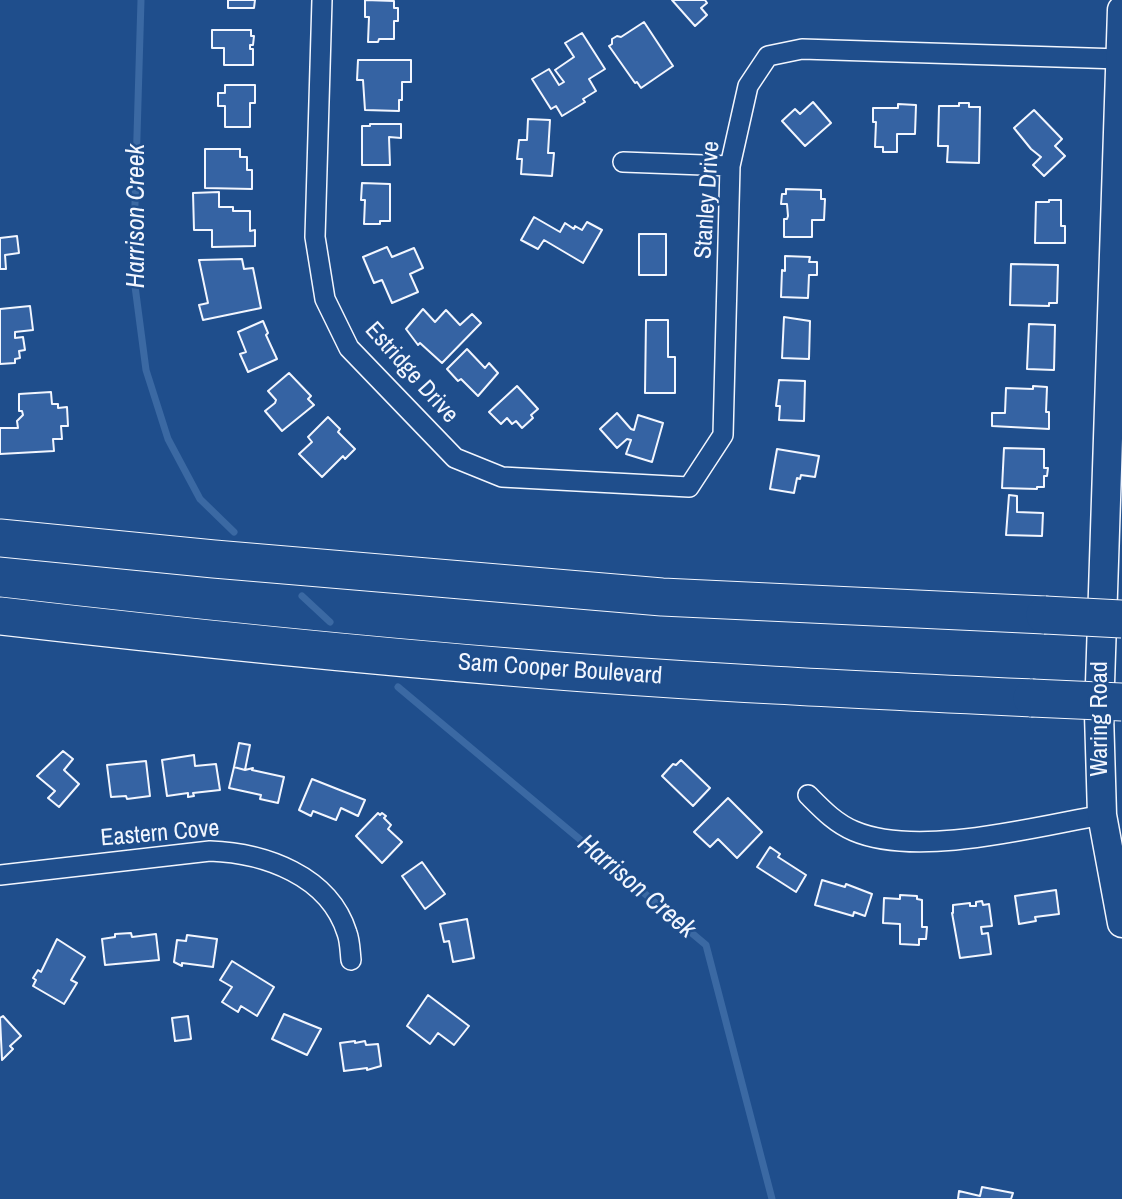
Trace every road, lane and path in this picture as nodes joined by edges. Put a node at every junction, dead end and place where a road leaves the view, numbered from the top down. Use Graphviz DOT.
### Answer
graph roads {
  1 [pos="322,0"];
  2 [pos="1122,10"];
  3 [pos="1120,58"];
  4 [pos="623,162"];
  5 [pos="730,166"];
  6 [pos="689,487"];
  7 [pos="1114,523"];
  8 [pos="0,538"];
  9 [pos="0,616"];
  10 [pos="1122,619"];
  11 [pos="1122,702"];
  12 [pos="808,795"];
  13 [pos="1102,815"];
  14 [pos="0,875"];
  15 [pos="1122,923"];
  16 [pos="351,960"];
  1 -- 6 [label="street, Estridge Drive"];
  2 -- 3 [label="main road, Waring Road"];
  3 -- 5 [label="street, Stanley Drive"];
  3 -- 7 [label="main road, Waring Road"];
  4 -- 5 [label="street"];
  5 -- 6 [label="street, Stanley Drive"];
  7 -- 13 [label="main road, Waring Road"];
  8 -- 10 [label="highway, bridge"];
  9 -- 11 [label="highway, Sam Cooper Boulevard, bridge"];
  12 -- 13 [label="street"];
  13 -- 15 [label="main road, Waring Road"];
  14 -- 16 [label="street, Eastern Cove"];
}
